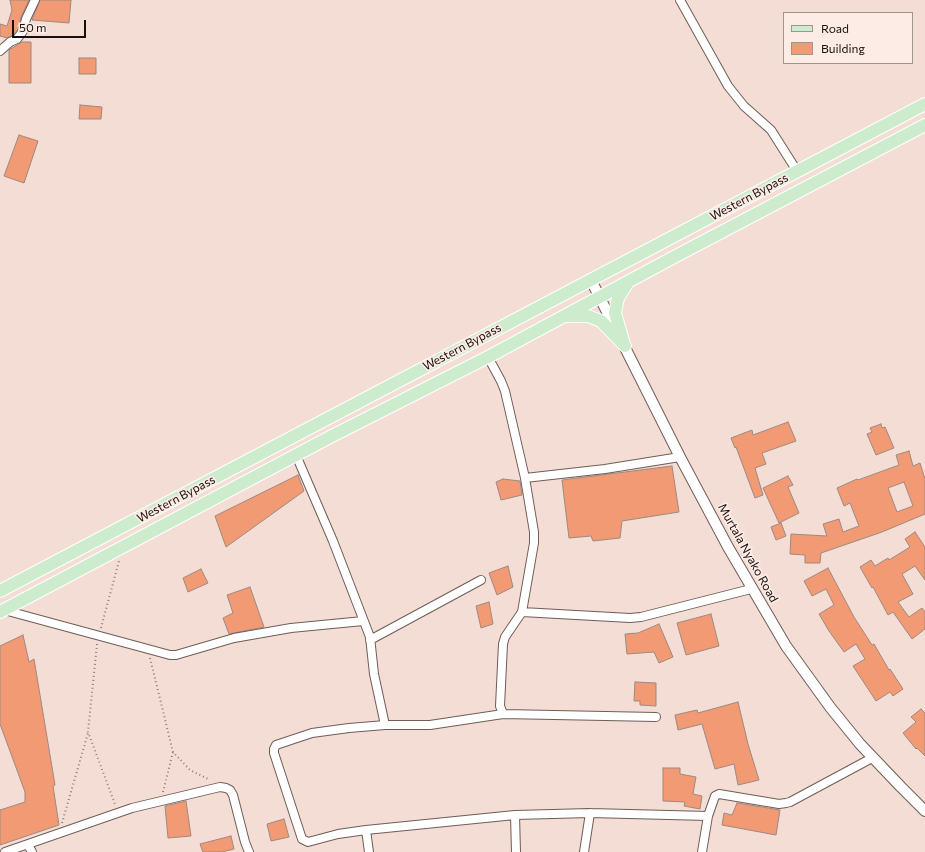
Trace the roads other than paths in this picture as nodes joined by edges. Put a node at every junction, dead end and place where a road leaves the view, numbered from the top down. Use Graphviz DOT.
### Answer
graph roads {
  1 [pos="35,0"];
  2 [pos="680,0"];
  3 [pos="0,51"];
  4 [pos="925,104"];
  5 [pos="925,125"];
  6 [pos="798,171"];
  7 [pos="591,280"];
  8 [pos="628,282"];
  9 [pos="600,296"];
  10 [pos="564,316"];
  11 [pos="625,346"];
  12 [pos="488,357"];
  13 [pos="296,455"];
  14 [pos="680,456"];
  15 [pos="525,478"];
  16 [pos="481,580"];
  17 [pos="751,589"];
  18 [pos="0,591"];
  19 [pos="2,611"];
  20 [pos="522,612"];
  21 [pos="364,620"];
  22 [pos="370,640"];
  23 [pos="503,714"];
  24 [pos="656,717"];
  25 [pos="385,725"];
  26 [pos="872,758"];
  27 [pos="925,811"];
  28 [pos="590,813"];
  29 [pos="515,814"];
  30 [pos="708,816"];
  31 [pos="366,830"];
  32 [pos="30,848"];
  33 [pos="4,852"];
  34 [pos="249,852"];
  35 [pos="369,852"];
  36 [pos="516,852"];
  37 [pos="584,852"];
  38 [pos="702,852"];
  1 -- 3 [label="street"];
  2 -- 6 [label="street"];
  4 -- 6 [label="main road, Western Bypass"];
  5 -- 8 [label="main road, Western Bypass"];
  6 -- 7 [label="main road, Western Bypass"];
  7 -- 9 [label="street, Murtala Nyako Road"];
  7 -- 18 [label="main road, Western Bypass"];
  8 -- 9 [label="main road, Western Bypass"];
  8 -- 11 [label="main road"];
  9 -- 10 [label="main road, Western Bypass"];
  9 -- 11 [label="street, Murtala Nyako Road"];
  10 -- 11 [label="main road"];
  10 -- 12 [label="main road, Western Bypass"];
  11 -- 14 [label="street, Murtala Nyako Road"];
  12 -- 13 [label="main road, Western Bypass"];
  12 -- 15 [label="street"];
  13 -- 19 [label="main road, Western Bypass"];
  13 -- 21 [label="street"];
  14 -- 15 [label="street"];
  14 -- 17 [label="street, Murtala Nyako Road"];
  15 -- 20 [label="street"];
  16 -- 22 [label="street"];
  17 -- 20 [label="street"];
  17 -- 26 [label="street, Murtala Nyako Road"];
  19 -- 21 [label="street"];
  20 -- 23 [label="street"];
  21 -- 22 [label="street"];
  22 -- 25 [label="street"];
  23 -- 24 [label="street"];
  23 -- 25 [label="street"];
  25 -- 31 [label="street"];
  26 -- 27 [label="street, Murtala Nyako Road"];
  26 -- 30 [label="street"];
  28 -- 29 [label="street"];
  28 -- 30 [label="street"];
  28 -- 37 [label="street"];
  29 -- 31 [label="street"];
  29 -- 36 [label="street"];
  30 -- 38 [label="street"];
  31 -- 35 [label="street"];
  32 -- 33 [label="street"];
  32 -- 34 [label="street"];
}
